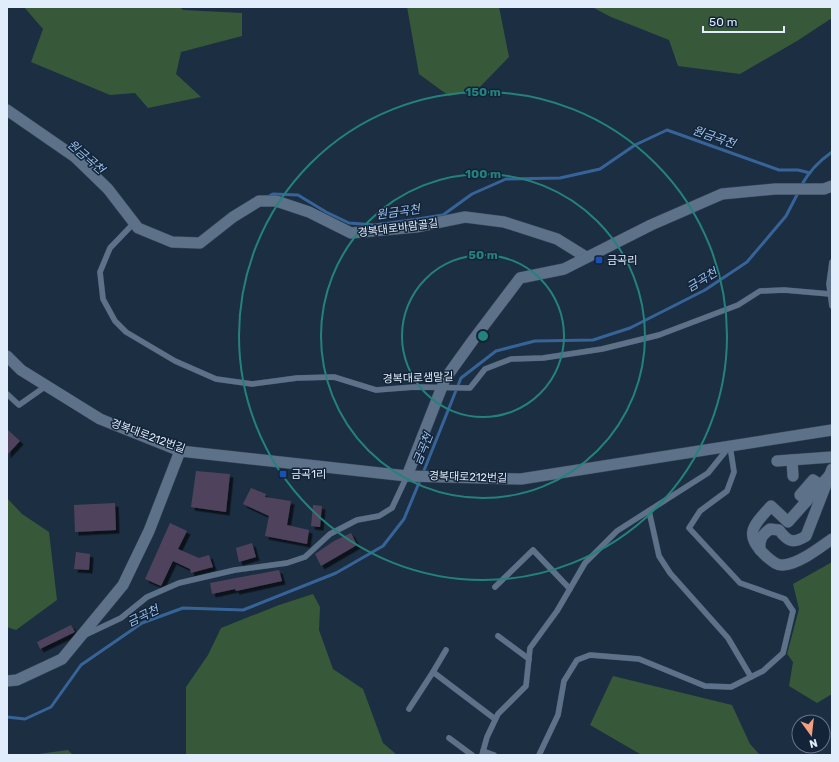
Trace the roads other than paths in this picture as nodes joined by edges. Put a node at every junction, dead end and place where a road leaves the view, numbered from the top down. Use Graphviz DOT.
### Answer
graph roads {
  1 [pos="7,110"];
  2 [pos="832,186"];
  3 [pos="134,223"];
  4 [pos="586,257"];
  5 [pos="832,262"];
  6 [pos="830,294"];
  7 [pos="832,306"];
  8 [pos="7,356"];
  9 [pos="47,386"];
  10 [pos="445,386"];
  11 [pos="7,394"];
  12 [pos="832,430"];
  13 [pos="730,445"];
  14 [pos="180,451"];
  15 [pos="832,457"];
  16 [pos="792,460"];
  17 [pos="777,461"];
  18 [pos="831,473"];
  19 [pos="407,476"];
  20 [pos="793,476"];
  21 [pos="649,511"];
  22 [pos="832,539"];
  23 [pos="760,550"];
  24 [pos="495,587"];
  25 [pos="570,589"];
  26 [pos="498,636"];
  27 [pos="79,638"];
  28 [pos="446,650"];
  29 [pos="529,659"];
  30 [pos="433,672"];
  31 [pos="751,677"];
  32 [pos="7,682"];
  33 [pos="409,709"];
  34 [pos="496,719"];
  35 [pos="449,738"];
  36 [pos="483,753"];
  37 [pos="472,755"];
  38 [pos="494,755"];
  39 [pos="539,755"];
  1 -- 3 [label="street, 경복대로바람골길"];
  2 -- 4 [label="street"];
  3 -- 4 [label="street, 경복대로바람골길"];
  3 -- 10 [label="lane, 경복대로샘말길"];
  4 -- 10 [label="street"];
  5 -- 6 [label="lane"];
  6 -- 7 [label="lane"];
  6 -- 10 [label="lane, 경복대로샘말길"];
  8 -- 9 [label="street, 경복대로212번길"];
  9 -- 11 [label="lane"];
  9 -- 14 [label="street, 경복대로212번길"];
  10 -- 19 [label="street"];
  12 -- 13 [label="street, 경복대로212번길"];
  13 -- 19 [label="street, 경복대로212번길"];
  13 -- 21 [label="lane"];
  13 -- 31 [label="lane"];
  14 -- 19 [label="street, 경복대로212번길"];
  14 -- 27 [label="street"];
  15 -- 16 [label="street"];
  16 -- 17 [label="street"];
  16 -- 20 [label="street"];
  18 -- 23 [label="street"];
  18 -- 23 [label="street"];
  19 -- 27 [label="lane"];
  21 -- 25 [label="lane"];
  21 -- 31 [label="lane"];
  22 -- 23 [label="street"];
  24 -- 25 [label="lane"];
  25 -- 29 [label="lane"];
  26 -- 29 [label="lane"];
  27 -- 32 [label="street"];
  28 -- 30 [label="lane"];
  29 -- 34 [label="lane"];
  30 -- 33 [label="lane"];
  30 -- 34 [label="lane"];
  31 -- 39 [label="lane"];
  34 -- 36 [label="lane"];
  35 -- 37 [label="lane"];
  36 -- 38 [label="lane"];
}
